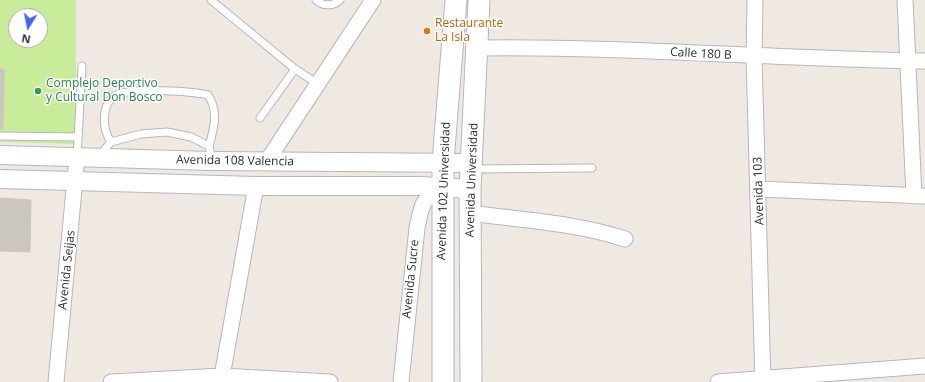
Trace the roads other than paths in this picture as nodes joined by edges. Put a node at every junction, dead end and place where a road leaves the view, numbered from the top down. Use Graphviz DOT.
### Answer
graph roads {
  1 [pos="210,0"];
  2 [pos="316,0"];
  3 [pos="340,0"];
  4 [pos="373,0"];
  5 [pos="479,0"];
  6 [pos="755,0"];
  7 [pos="905,0"];
  8 [pos="456,1"];
  9 [pos="477,48"];
  10 [pos="754,57"];
  11 [pos="908,61"];
  12 [pos="925,61"];
  13 [pos="82,66"];
  14 [pos="295,68"];
  15 [pos="319,85"];
  16 [pos="260,118"];
  17 [pos="0,136"];
  18 [pos="78,137"];
  19 [pos="110,142"];
  20 [pos="211,153"];
  21 [pos="0,155"];
  22 [pos="77,157"];
  23 [pos="97,158"];
  24 [pos="267,161"];
  25 [pos="443,162"];
  26 [pos="592,168"];
  27 [pos="471,174"];
  28 [pos="0,179"];
  29 [pos="76,181"];
  30 [pos="256,186"];
  31 [pos="442,186"];
  32 [pos="759,189"];
  33 [pos="920,196"];
  34 [pos="470,213"];
  35 [pos="625,239"];
  36 [pos="925,366"];
  37 [pos="221,379"];
  38 [pos="763,381"];
  39 [pos="56,382"];
  40 [pos="111,382"];
  41 [pos="330,382"];
  42 [pos="401,382"];
  43 [pos="443,382"];
  44 [pos="471,382"];
  45 [pos="718,382"];
  1 -- 14 [label="lane"];
  2 -- 3 [label="lane"];
  4 -- 15 [label="street"];
  5 -- 9 [label="main road, Avenida Universidad"];
  6 -- 10 [label="street, Avenida 103"];
  7 -- 11 [label="street"];
  8 -- 25 [label="main road, Avenida 102 Universidad"];
  9 -- 10 [label="street, Calle 180 B"];
  9 -- 27 [label="main road, Avenida Universidad"];
  10 -- 11 [label="street, Calle 180 B"];
  10 -- 32 [label="street, Avenida 103"];
  11 -- 12 [label="street, Calle 180 B"];
  11 -- 33 [label="street"];
  13 -- 18 [label="lane"];
  14 -- 15 [label="lane"];
  14 -- 16 [label="lane"];
  15 -- 24 [label="street"];
  17 -- 18 [label="lane"];
  18 -- 22 [label="lane"];
  19 -- 20 [label="lane"];
  19 -- 20 [label="lane"];
  19 -- 23 [label="lane"];
  20 -- 23 [label="street, Avenida 108 Valencia"];
  20 -- 24 [label="street, Avenida 108 Valencia"];
  21 -- 22 [label="street, Avenida 108 Valencia"];
  22 -- 23 [label="street, Avenida 108 Valencia"];
  22 -- 29 [label="street, Avenida Seijas"];
  24 -- 25 [label="street, Avenida 108 Valencia"];
  25 -- 27 [label="street, Avenida 108 Valencia"];
  25 -- 31 [label="main road, Avenida 102 Universidad"];
  26 -- 27 [label="lane"];
  27 -- 31 [label="street, Avenida 108 Valencia"];
  27 -- 34 [label="main road, Avenida Universidad"];
  28 -- 29 [label="street, Avenida 108 Valencia"];
  29 -- 30 [label="street, Avenida 108 Valencia"];
  29 -- 39 [label="street, Avenida Seijas"];
  30 -- 31 [label="street, Avenida 108 Valencia"];
  30 -- 37 [label="street"];
  31 -- 42 [label="street, Avenida Sucre"];
  31 -- 43 [label="main road, Avenida 102 Universidad"];
  32 -- 33 [label="street"];
  32 -- 38 [label="street, Avenida 103"];
  34 -- 35 [label="street"];
  34 -- 44 [label="main road, Avenida Universidad"];
  36 -- 38 [label="street"];
  37 -- 40 [label="street"];
  37 -- 41 [label="street"];
  38 -- 45 [label="street"];
}
